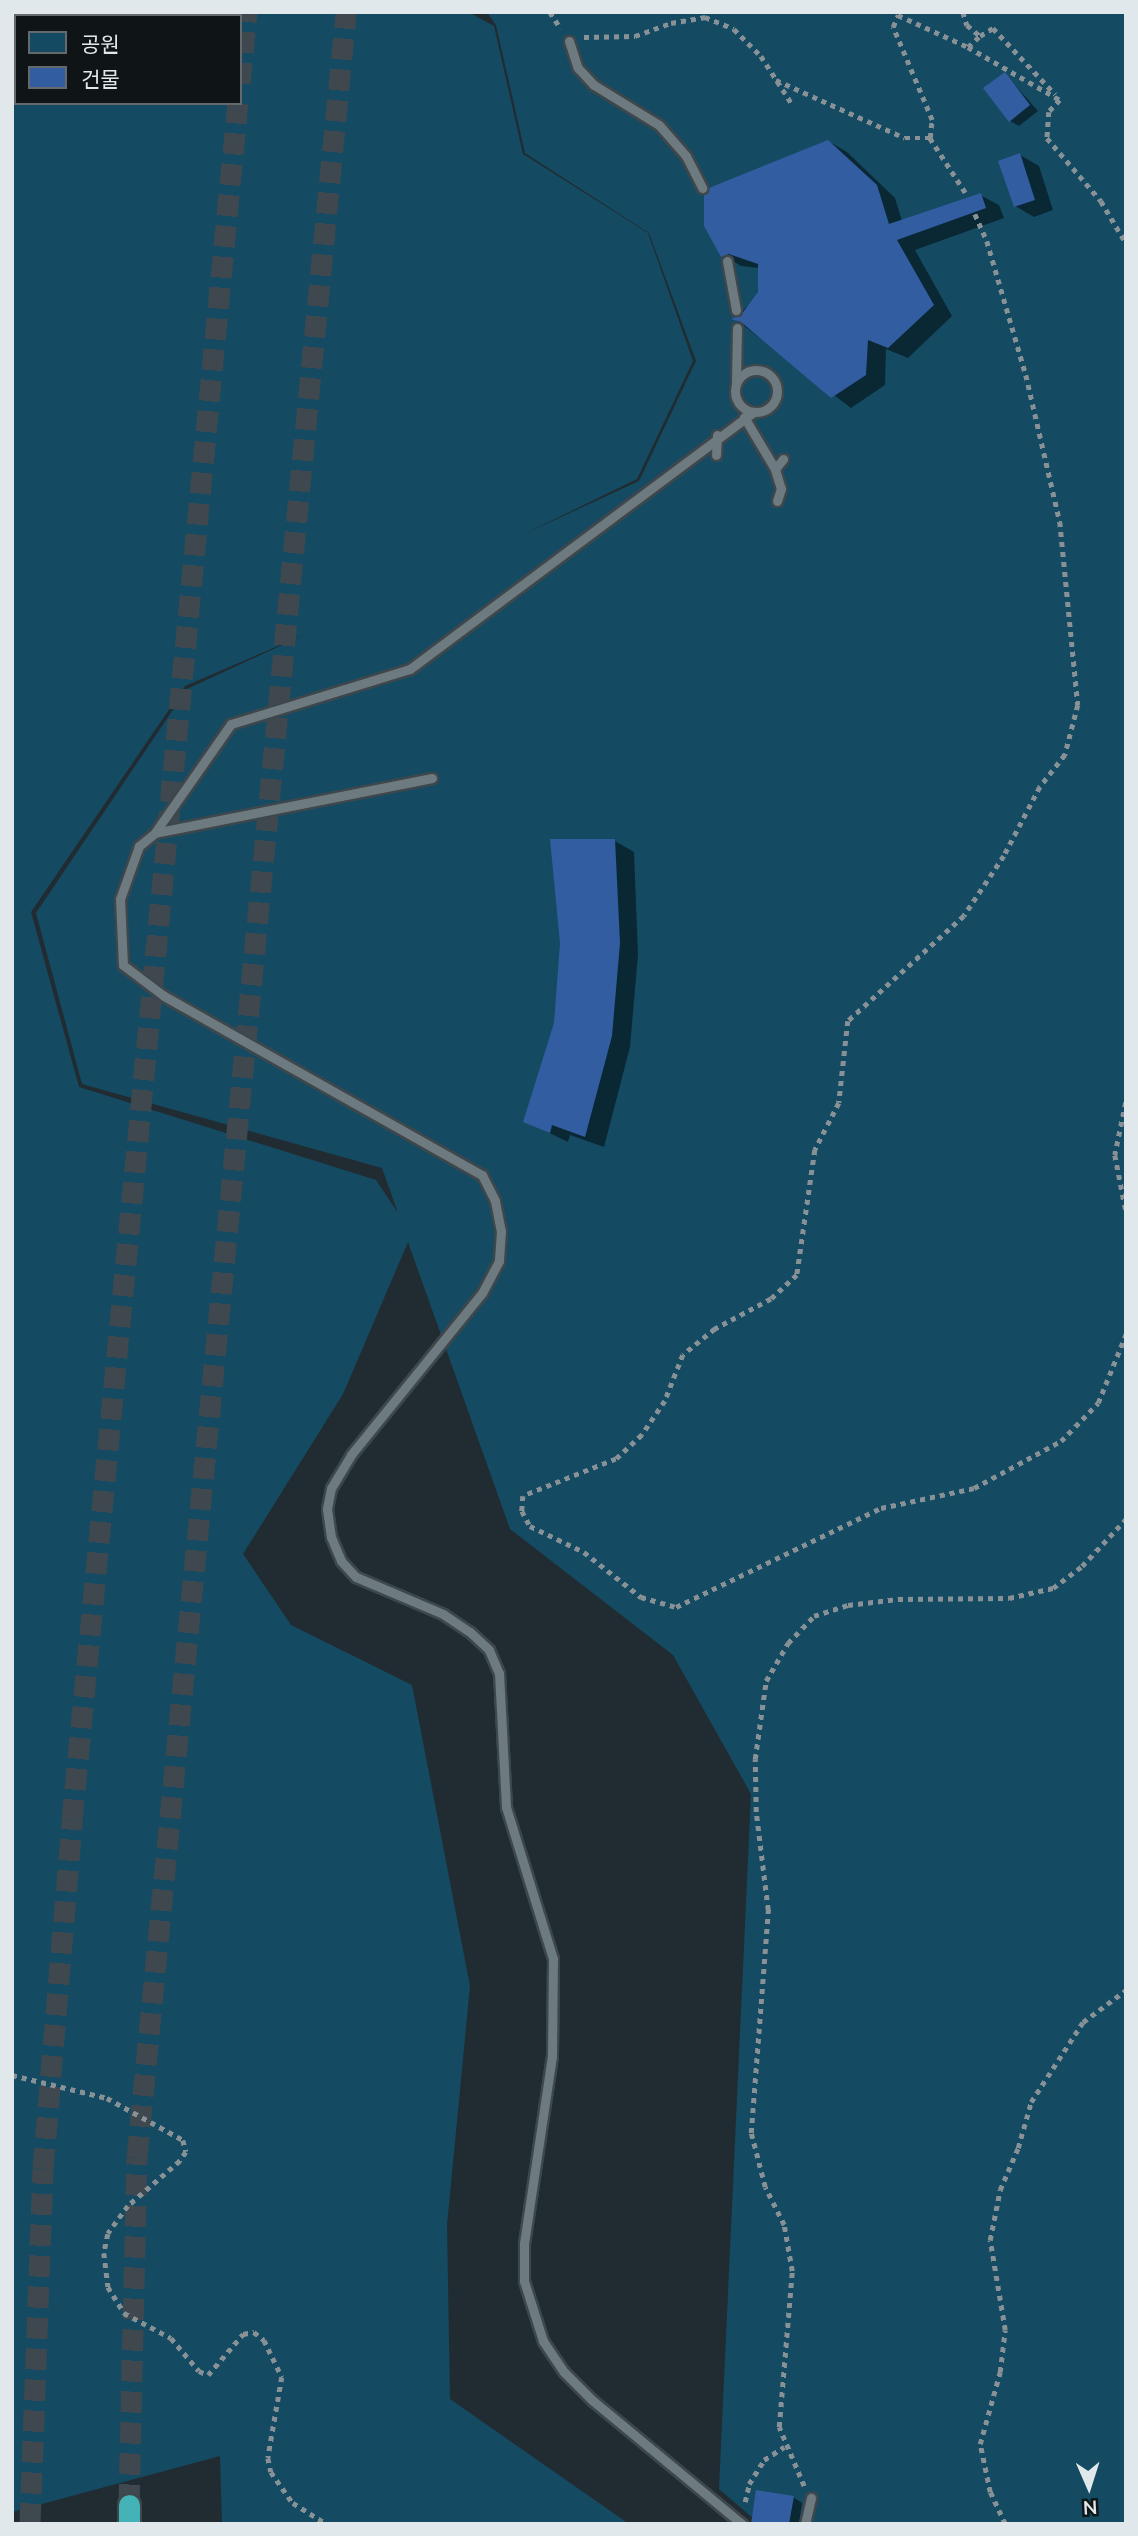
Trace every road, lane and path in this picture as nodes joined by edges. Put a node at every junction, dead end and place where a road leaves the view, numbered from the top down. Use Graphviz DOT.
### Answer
graph roads {
  1 [pos="963,12"];
  2 [pos="980,36"];
  3 [pos="569,41"];
  4 [pos="968,47"];
  5 [pos="776,80"];
  6 [pos="1060,100"];
  7 [pos="792,104"];
  8 [pos="930,138"];
  9 [pos="702,188"];
  10 [pos="967,195"];
  11 [pos="975,214"];
  12 [pos="1126,243"];
  13 [pos="727,261"];
  14 [pos="736,310"];
  15 [pos="737,328"];
  16 [pos="736,383"];
  17 [pos="753,412"];
  18 [pos="744,418"];
  19 [pos="717,435"];
  20 [pos="716,456"];
  21 [pos="783,459"];
  22 [pos="775,469"];
  23 [pos="777,501"];
  24 [pos="432,778"];
  25 [pos="155,833"];
  26 [pos="1126,1102"];
  27 [pos="1126,1211"];
  28 [pos="1126,1334"];
  29 [pos="1126,1519"];
  30 [pos="1126,1990"];
  31 [pos="12,2075"];
  32 [pos="784,2447"];
  33 [pos="811,2498"];
  34 [pos="745,2502"];
  35 [pos="327,2524"];
  36 [pos="742,2524"];
  37 [pos="805,2524"];
  38 [pos="1005,2524"];
  1 -- 2 [label="path"];
  2 -- 4 [label="path"];
  2 -- 6 [label="path"];
  3 -- 5 [label="path"];
  3 -- 9 [label="lane"];
  4 -- 6 [label="path"];
  4 -- 8 [label="path"];
  5 -- 7 [label="path"];
  5 -- 8 [label="path"];
  6 -- 12 [label="path"];
  8 -- 10 [label="path"];
  11 -- 28 [label="path"];
  13 -- 14 [label="lane"];
  15 -- 16 [label="lane"];
  16 -- 17 [label="lane"];
  16 -- 17 [label="lane"];
  17 -- 18 [label="lane"];
  18 -- 19 [label="lane"];
  18 -- 22 [label="lane"];
  19 -- 20 [label="lane"];
  19 -- 25 [label="lane"];
  21 -- 22 [label="lane"];
  22 -- 23 [label="lane"];
  24 -- 25 [label="lane"];
  25 -- 36 [label="lane"];
  26 -- 27 [label="path"];
  29 -- 32 [label="path"];
  30 -- 38 [label="path"];
  31 -- 35 [label="path"];
  32 -- 33 [label="path"];
  32 -- 34 [label="path"];
  33 -- 37 [label="lane"];
}
